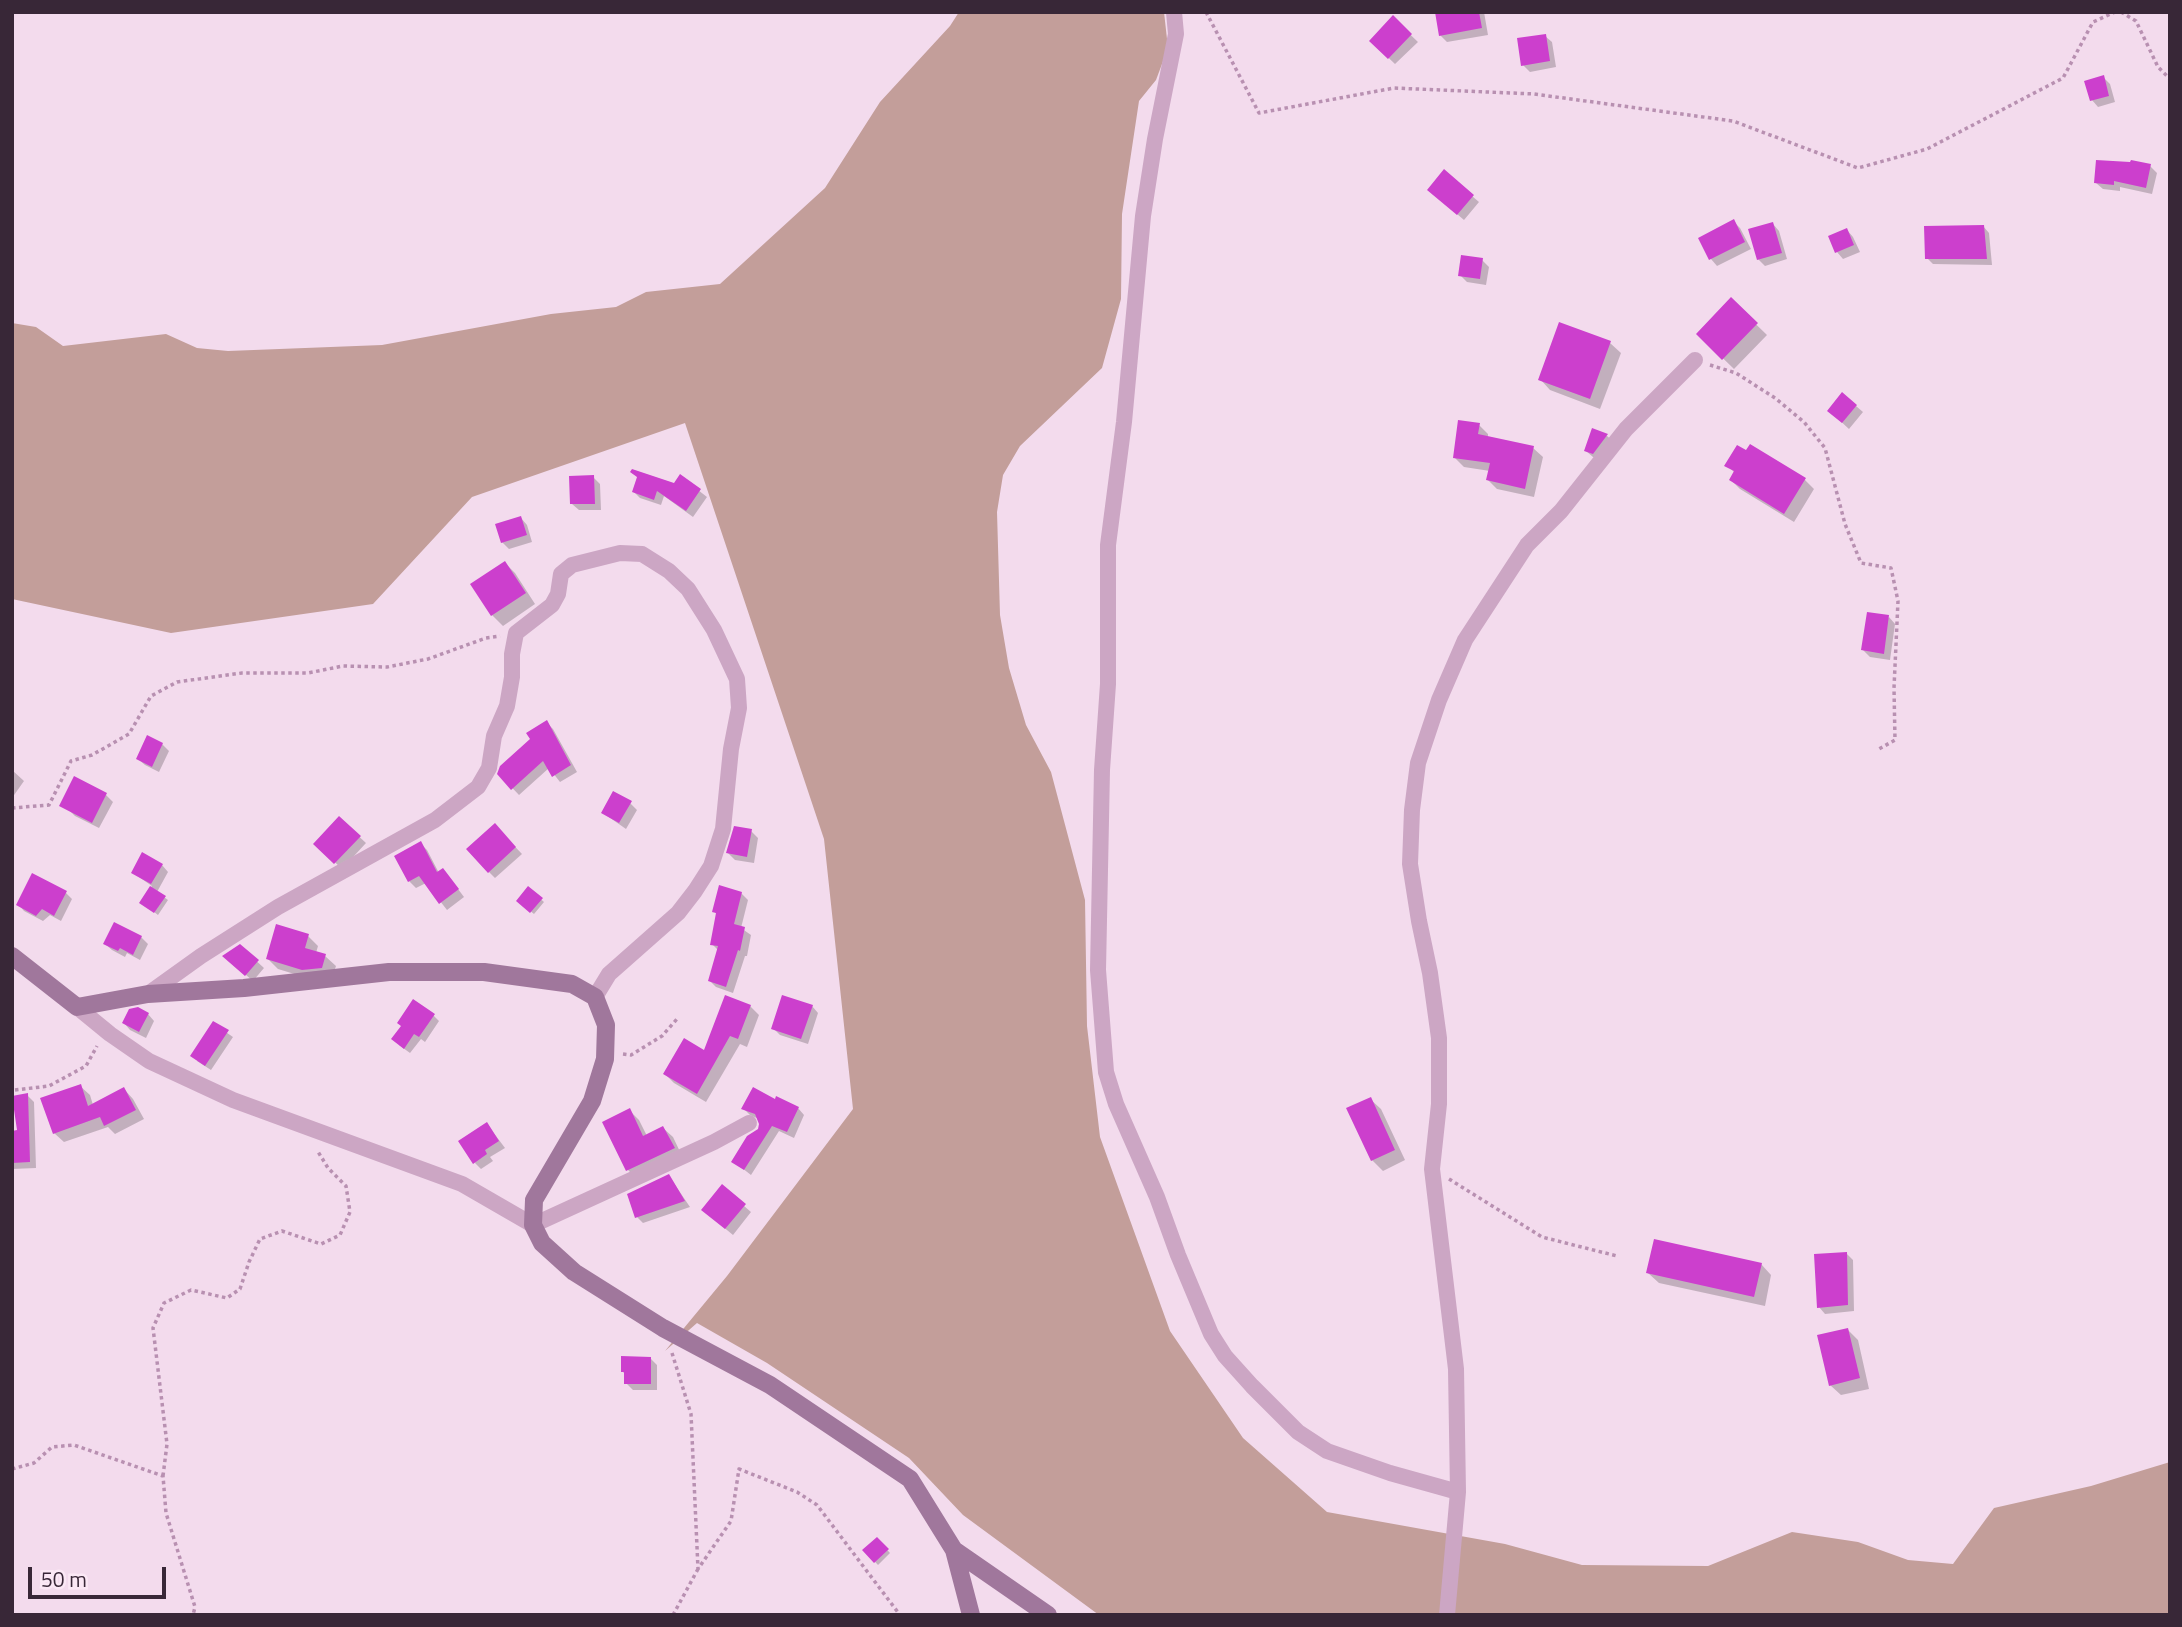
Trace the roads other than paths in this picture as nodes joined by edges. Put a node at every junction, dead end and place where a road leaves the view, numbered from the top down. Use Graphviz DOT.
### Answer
graph roads {
  1 [pos="1174,12"];
  2 [pos="1695,359"];
  3 [pos="12,956"];
  4 [pos="148,994"];
  5 [pos="595,997"];
  6 [pos="77,1007"];
  7 [pos="749,1123"];
  8 [pos="533,1225"];
  9 [pos="1458,1492"];
  10 [pos="954,1550"];
  11 [pos="971,1615"];
  12 [pos="1048,1615"];
  13 [pos="1447,1615"];
  1 -- 9 [label="street"];
  2 -- 9 [label="street"];
  3 -- 6 [label="street"];
  4 -- 5 [label="street"];
  4 -- 5 [label="street"];
  4 -- 6 [label="street"];
  5 -- 8 [label="street"];
  6 -- 8 [label="street"];
  7 -- 8 [label="street"];
  8 -- 10 [label="street"];
  9 -- 13 [label="street"];
  10 -- 11 [label="street"];
  10 -- 12 [label="street"];
}
